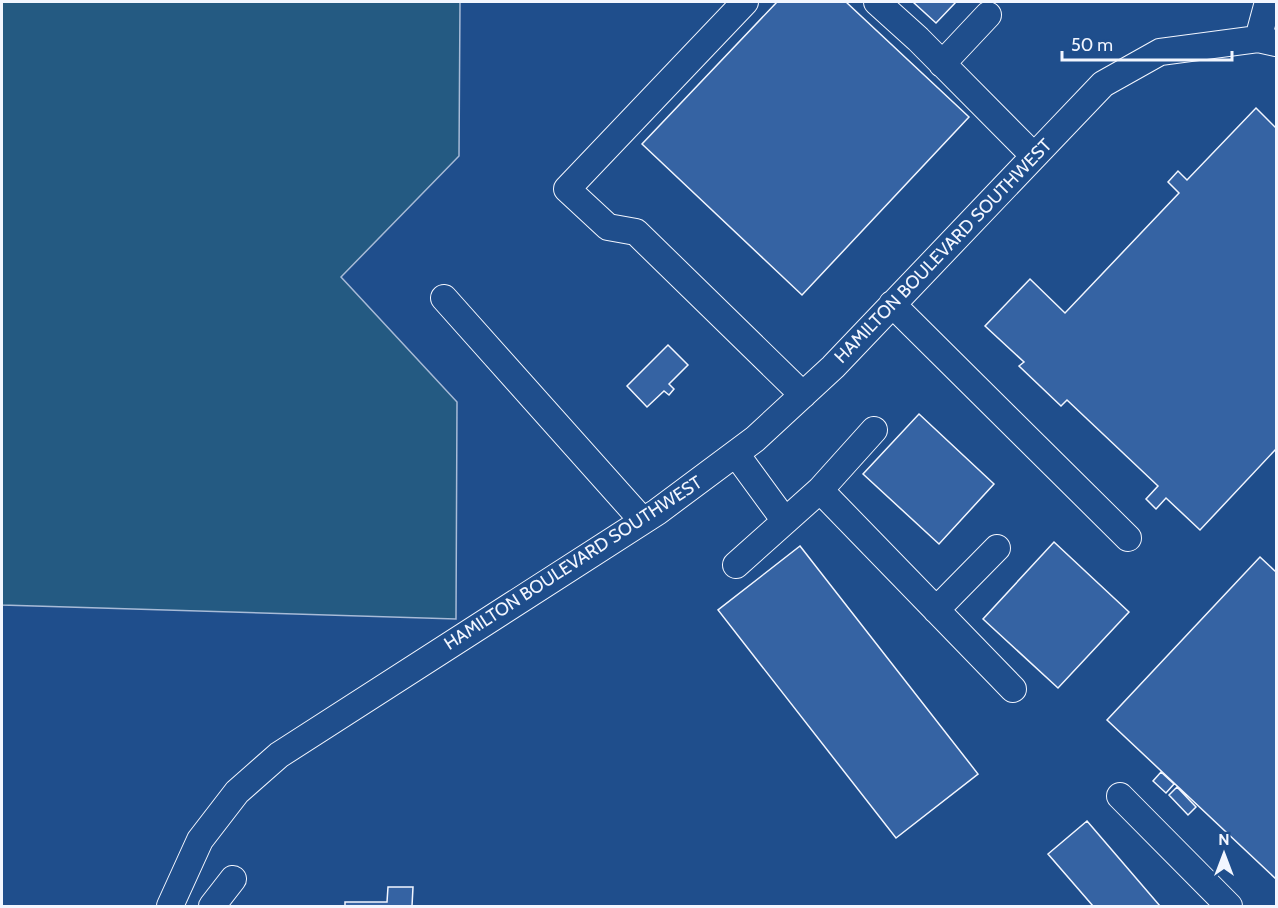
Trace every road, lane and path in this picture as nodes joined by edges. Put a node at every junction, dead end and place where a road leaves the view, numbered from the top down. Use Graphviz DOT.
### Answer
graph roads {
  1 [pos="746,2"];
  2 [pos="877,2"];
  3 [pos="1268,2"];
  4 [pos="988,15"];
  5 [pos="1267,41"];
  6 [pos="942,64"];
  7 [pos="1034,156"];
  8 [pos="444,298"];
  9 [pos="892,304"];
  10 [pos="803,395"];
  11 [pos="874,430"];
  12 [pos="736,454"];
  13 [pos="820,490"];
  14 [pos="643,521"];
  15 [pos="785,521"];
  16 [pos="1128,538"];
  17 [pos="998,548"];
  18 [pos="736,565"];
  19 [pos="936,610"];
  20 [pos="1013,689"];
  21 [pos="1120,796"];
  22 [pos="233,879"];
  23 [pos="170,906"];
  24 [pos="212,906"];
  25 [pos="1229,906"];
  1 -- 10 [label="street"];
  2 -- 6 [label="street"];
  3 -- 5 [label="street"];
  4 -- 6 [label="street"];
  5 -- 7 [label="street, HAMILTON BOULEVARD SOUTHWEST"];
  6 -- 7 [label="street"];
  7 -- 9 [label="street, HAMILTON BOULEVARD SOUTHWEST"];
  8 -- 14 [label="street"];
  9 -- 10 [label="street, HAMILTON BOULEVARD SOUTHWEST"];
  9 -- 16 [label="street"];
  10 -- 12 [label="street, HAMILTON BOULEVARD SOUTHWEST"];
  11 -- 13 [label="street"];
  12 -- 14 [label="street, HAMILTON BOULEVARD SOUTHWEST"];
  12 -- 15 [label="street"];
  13 -- 15 [label="street"];
  13 -- 19 [label="street"];
  14 -- 23 [label="street, HAMILTON BOULEVARD SOUTHWEST"];
  15 -- 18 [label="street"];
  17 -- 19 [label="street"];
  19 -- 20 [label="street"];
  21 -- 25 [label="street"];
  22 -- 24 [label="street"];
}
